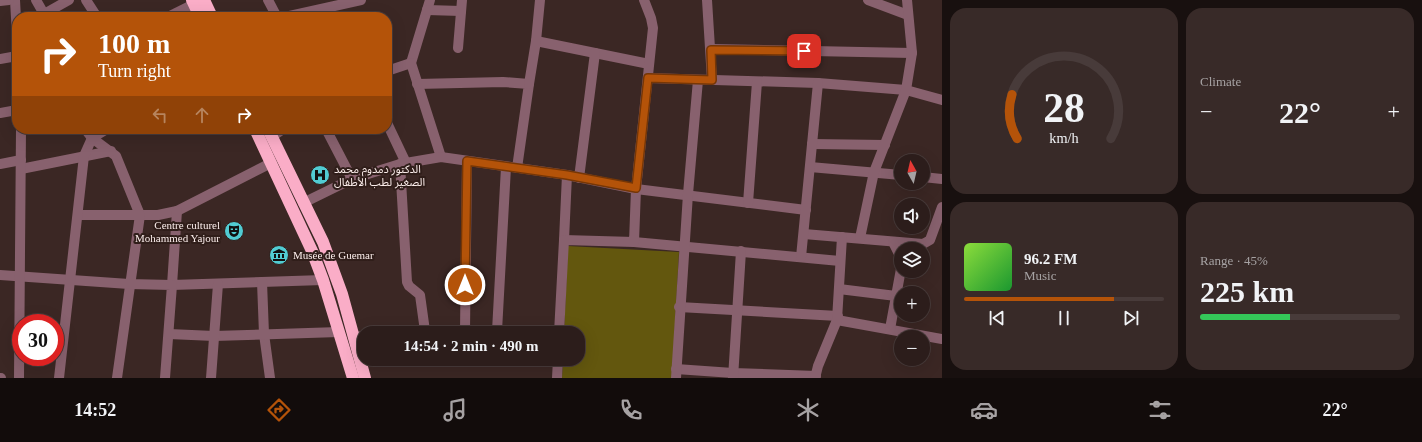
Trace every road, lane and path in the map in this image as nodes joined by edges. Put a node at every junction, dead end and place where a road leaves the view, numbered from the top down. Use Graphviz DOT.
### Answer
graph roads {
  1 [pos="10,0"];
  2 [pos="15,0"];
  3 [pos="36,0"];
  4 [pos="69,0"];
  5 [pos="86,0"];
  6 [pos="268,0"];
  7 [pos="361,0"];
  8 [pos="462,0"];
  9 [pos="540,0"];
  10 [pos="644,0"];
  11 [pos="707,0"];
  12 [pos="868,0"];
  13 [pos="907,0"];
  14 [pos="0,1"];
  15 [pos="196,1"];
  16 [pos="429,5"];
  17 [pos="461,11"];
  18 [pos="16,12"];
  19 [pos="46,12"];
  20 [pos="52,12"];
  21 [pos="94,12"];
  22 [pos="177,12"];
  23 [pos="199,12"];
  24 [pos="207,12"];
  25 [pos="274,12"];
  26 [pos="307,12"];
  27 [pos="908,15"];
  28 [pos="536,41"];
  29 [pos="458,48"];
  30 [pos="711,50"];
  31 [pos="595,53"];
  32 [pos="912,53"];
  33 [pos="12,57"];
  34 [pos="0,59"];
  35 [pos="411,62"];
  36 [pos="649,64"];
  37 [pos="392,69"];
  38 [pos="648,78"];
  39 [pos="698,80"];
  40 [pos="712,80"];
  41 [pos="757,82"];
  42 [pos="818,83"];
  43 [pos="417,84"];
  44 [pos="529,84"];
  45 [pos="906,90"];
  46 [pos="942,100"];
  47 [pos="12,111"];
  48 [pos="0,113"];
  49 [pos="21,134"];
  50 [pos="89,134"];
  51 [pos="98,134"];
  52 [pos="258,134"];
  53 [pos="270,134"];
  54 [pos="329,134"];
  55 [pos="392,134"];
  56 [pos="92,138"];
  57 [pos="812,144"];
  58 [pos="885,145"];
  59 [pos="112,151"];
  60 [pos="84,156"];
  61 [pos="441,157"];
  62 [pos="467,161"];
  63 [pos="272,163"];
  64 [pos="0,164"];
  65 [pos="21,164"];
  66 [pos="403,164"];
  67 [pos="506,167"];
  68 [pos="810,167"];
  69 [pos="517,168"];
  70 [pos="874,172"];
  71 [pos="894,174"];
  72 [pos="567,175"];
  73 [pos="579,178"];
  74 [pos="930,178"];
  75 [pos="352,179"];
  76 [pos="942,179"];
  77 [pos="636,188"];
  78 [pos="688,194"];
  79 [pos="303,203"];
  80 [pos="748,203"];
  81 [pos="942,207"];
  82 [pos="806,210"];
  83 [pos="177,211"];
  84 [pos="78,215"];
  85 [pos="140,215"];
  86 [pos="804,234"];
  87 [pos="842,237"];
  88 [pos="860,238"];
  89 [pos="564,240"];
  90 [pos="634,242"];
  91 [pos="893,242"];
  92 [pos="684,247"];
  93 [pos="741,251"];
  94 [pos="801,257"];
  95 [pos="840,261"];
  96 [pos="0,275"];
  97 [pos="20,276"];
  98 [pos="71,280"];
  99 [pos="323,280"];
  100 [pos="262,282"];
  101 [pos="129,284"];
  102 [pos="218,284"];
  103 [pos="172,286"];
  104 [pos="839,289"];
  105 [pos="894,296"];
  106 [pos="679,307"];
  107 [pos="894,307"];
  108 [pos="737,311"];
  109 [pos="838,318"];
  110 [pos="424,326"];
  111 [pos="465,326"];
  112 [pos="497,326"];
  113 [pos="559,326"];
  114 [pos="890,329"];
  115 [pos="357,331"];
  116 [pos="339,332"];
  117 [pos="169,334"];
  118 [pos="264,334"];
  119 [pos="214,336"];
  120 [pos="942,339"];
  121 [pos="364,366"];
  122 [pos="558,366"];
  123 [pos="676,373"];
  124 [pos="733,376"];
  125 [pos="816,377"];
  126 [pos="19,378"];
  127 [pos="59,378"];
  128 [pos="117,378"];
  129 [pos="165,378"];
  130 [pos="211,378"];
  131 [pos="270,378"];
  132 [pos="353,378"];
  133 [pos="366,378"];
  134 [pos="557,378"];
  1 -- 14 [label="street"];
  2 -- 18 [label="street"];
  3 -- 19 [label="street"];
  4 -- 20 [label="street"];
  5 -- 21 [label="street"];
  6 -- 25 [label="street"];
  7 -- 26 [label="street"];
  8 -- 17 [label="street"];
  9 -- 28 [label="street"];
  10 -- 36 [label="street"];
  11 -- 30 [label="street"];
  12 -- 27 [label="street"];
  13 -- 27 [label="street"];
  15 -- 22 [label="street"];
  15 -- 23 [label="highway"];
  15 -- 24 [label="highway"];
  16 -- 17 [label="street"];
  16 -- 35 [label="street"];
  17 -- 29 [label="street"];
  27 -- 32 [label="street"];
  28 -- 31 [label="street"];
  28 -- 44 [label="street"];
  30 -- 32 [label="street"];
  30 -- 40 [label="street"];
  31 -- 36 [label="street"];
  31 -- 73 [label="street"];
  32 -- 45 [label="street"];
  33 -- 34 [label="street"];
  35 -- 37 [label="street"];
  35 -- 43 [label="street"];
  36 -- 38 [label="street"];
  38 -- 39 [label="street"];
  38 -- 77 [label="street"];
  39 -- 40 [label="street"];
  39 -- 78 [label="street"];
  40 -- 41 [label="street"];
  41 -- 42 [label="street"];
  41 -- 80 [label="street"];
  42 -- 45 [label="street"];
  42 -- 57 [label="street"];
  43 -- 44 [label="street"];
  43 -- 61 [label="street"];
  44 -- 69 [label="street"];
  45 -- 46 [label="street"];
  45 -- 58 [label="street"];
  47 -- 48 [label="street"];
  49 -- 65 [label="street"];
  50 -- 56 [label="street"];
  51 -- 56 [label="street"];
  52 -- 63 [label="highway"];
  53 -- 79 [label="highway"];
  54 -- 75 [label="street"];
  55 -- 66 [label="street"];
  56 -- 59 [label="street"];
  56 -- 60 [label="street"];
  57 -- 58 [label="street"];
  57 -- 68 [label="street"];
  58 -- 70 [label="street"];
  59 -- 60 [label="street"];
  59 -- 85 [label="street"];
  60 -- 65 [label="street"];
  60 -- 84 [label="street"];
  61 -- 62 [label="street"];
  61 -- 66 [label="street"];
  62 -- 67 [label="street"];
  62 -- 111 [label="street"];
  63 -- 83 [label="street"];
  63 -- 99 [label="highway"];
  64 -- 65 [label="street"];
  65 -- 97 [label="street"];
  66 -- 75 [label="street"];
  66 -- 110 [label="street"];
  67 -- 69 [label="street"];
  67 -- 112 [label="street"];
  68 -- 70 [label="street"];
  68 -- 82 [label="street"];
  69 -- 72 [label="street"];
  70 -- 71 [label="street"];
  70 -- 88 [label="street"];
  72 -- 73 [label="street"];
  72 -- 89 [label="street"];
  73 -- 77 [label="street"];
  74 -- 76 [label="street"];
  75 -- 79 [label="street"];
  77 -- 78 [label="street"];
  77 -- 90 [label="street"];
  78 -- 80 [label="street"];
  78 -- 92 [label="street"];
  79 -- 115 [label="highway"];
  80 -- 82 [label="street"];
  81 -- 91 [label="street"];
  82 -- 86 [label="street"];
  83 -- 85 [label="street"];
  83 -- 103 [label="street"];
  84 -- 85 [label="street"];
  84 -- 98 [label="street"];
  85 -- 101 [label="street"];
  86 -- 87 [label="street"];
  86 -- 94 [label="street"];
  87 -- 88 [label="street"];
  87 -- 95 [label="street"];
  88 -- 91 [label="street"];
  89 -- 90 [label="street"];
  89 -- 113 [label="street"];
  90 -- 92 [label="street"];
  92 -- 93 [label="street"];
  92 -- 106 [label="street"];
  93 -- 94 [label="street"];
  93 -- 108 [label="street"];
  94 -- 95 [label="street"];
  95 -- 104 [label="street"];
  96 -- 97 [label="street"];
  97 -- 98 [label="street"];
  97 -- 126 [label="street"];
  98 -- 101 [label="street"];
  98 -- 127 [label="street"];
  99 -- 100 [label="street"];
  99 -- 116 [label="highway"];
  100 -- 102 [label="street"];
  100 -- 118 [label="street"];
  101 -- 103 [label="street"];
  101 -- 128 [label="street"];
  102 -- 103 [label="street"];
  102 -- 119 [label="street"];
  103 -- 117 [label="street"];
  104 -- 105 [label="street"];
  104 -- 109 [label="street"];
  106 -- 108 [label="street"];
  106 -- 123 [label="street"];
  107 -- 114 [label="street"];
  108 -- 109 [label="street"];
  108 -- 124 [label="street"];
  109 -- 114 [label="street"];
  109 -- 125 [label="street"];
  114 -- 120 [label="street"];
  116 -- 118 [label="street"];
  116 -- 132 [label="highway"];
  117 -- 119 [label="street"];
  117 -- 129 [label="street"];
  118 -- 119 [label="street"];
  118 -- 131 [label="street"];
  119 -- 130 [label="street"];
  121 -- 133 [label="highway"];
  122 -- 134 [label="street"];
  123 -- 124 [label="street"];
  124 -- 125 [label="street"];
}
